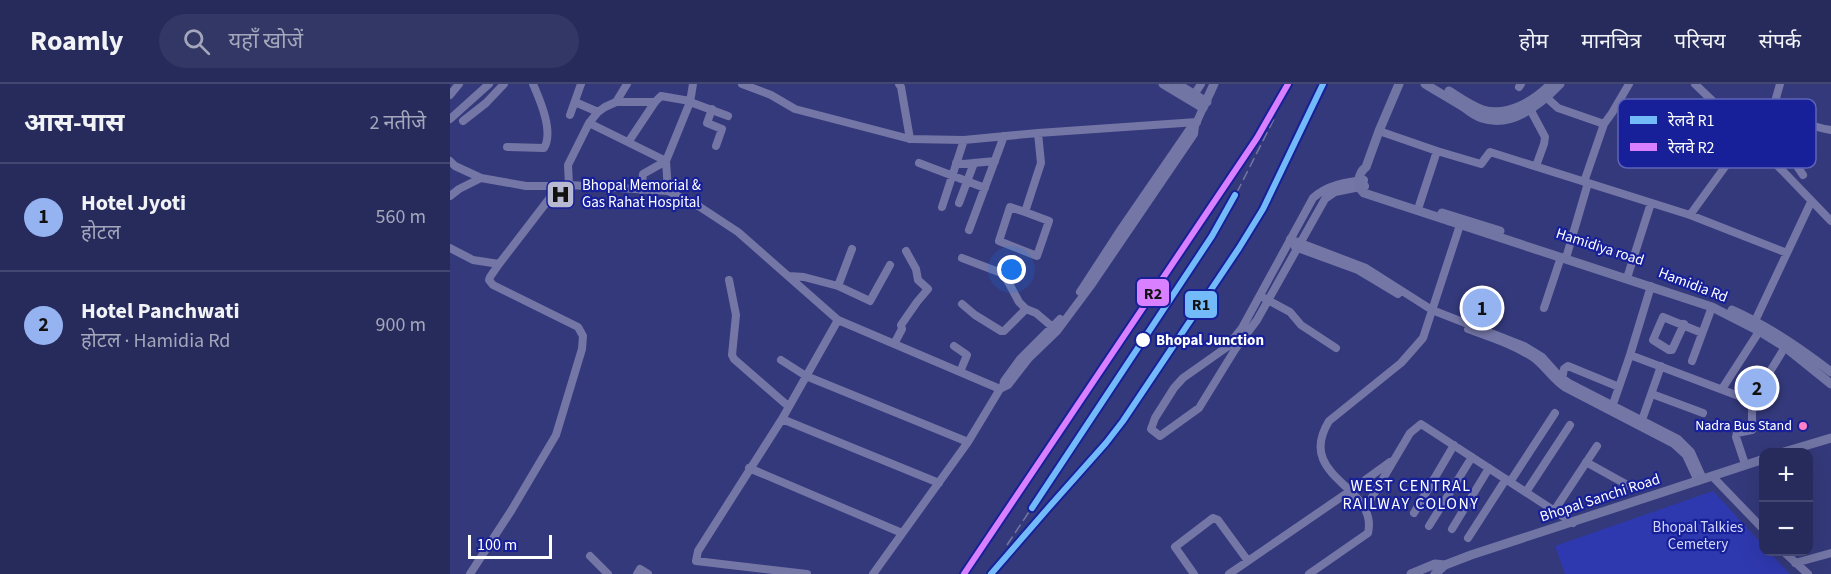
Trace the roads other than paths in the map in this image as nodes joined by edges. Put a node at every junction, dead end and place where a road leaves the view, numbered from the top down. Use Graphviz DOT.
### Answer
graph roads {
  1 [pos="459,84"];
  2 [pos="489,84"];
  3 [pos="504,84"];
  4 [pos="533,84"];
  5 [pos="581,84"];
  6 [pos="627,84"];
  7 [pos="693,84"];
  8 [pos="742,84"];
  9 [pos="1163,84"];
  10 [pos="1177,84"];
  11 [pos="1201,84"];
  12 [pos="1220,84"];
  13 [pos="1399,84"];
  14 [pos="1425,84"];
  15 [pos="1437,84"];
  16 [pos="1551,84"];
  17 [pos="1560,84"];
  18 [pos="1629,84"];
  19 [pos="1695,84"];
  20 [pos="1780,84"];
  21 [pos="901,85"];
  22 [pos="450,95"];
  23 [pos="1194,95"];
  24 [pos="1209,97"];
  25 [pos="1547,98"];
  26 [pos="1620,99"];
  27 [pos="1711,99"];
  28 [pos="1776,99"];
  29 [pos="575,102"];
  30 [pos="616,102"];
  31 [pos="654,102"];
  32 [pos="690,102"];
  33 [pos="1618,103"];
  34 [pos="1530,109"];
  35 [pos="712,110"];
  36 [pos="598,112"];
  37 [pos="1484,114"];
  38 [pos="570,115"];
  39 [pos="728,116"];
  40 [pos="450,118"];
  41 [pos="463,121"];
  42 [pos="589,123"];
  43 [pos="1196,124"];
  44 [pos="1604,124"];
  45 [pos="1816,127"];
  46 [pos="1831,130"];
  47 [pos="1379,131"];
  48 [pos="1038,133"];
  49 [pos="1004,136"];
  50 [pos="910,139"];
  51 [pos="964,140"];
  52 [pos="628,141"];
  53 [pos="716,146"];
  54 [pos="507,147"];
  55 [pos="1437,152"];
  56 [pos="666,161"];
  57 [pos="995,161"];
  58 [pos="919,163"];
  59 [pos="956,163"];
  60 [pos="974,163"];
  61 [pos="452,166"];
  62 [pos="1536,166"];
  63 [pos="1724,168"];
  64 [pos="1779,168"];
  65 [pos="1799,168"];
  66 [pos="1803,174"];
  67 [pos="952,176"];
  68 [pos="481,178"];
  69 [pos="967,182"];
  70 [pos="1586,182"];
  71 [pos="569,184"];
  72 [pos="1362,184"];
  73 [pos="559,186"];
  74 [pos="985,188"];
  75 [pos="641,190"];
  76 [pos="668,190"];
  77 [pos="450,196"];
  78 [pos="1811,202"];
  79 [pos="959,203"];
  80 [pos="1651,203"];
  81 [pos="1419,206"];
  82 [pos="942,207"];
  83 [pos="1025,212"];
  84 [pos="1690,215"];
  85 [pos="1831,221"];
  86 [pos="1461,222"];
  87 [pos="969,230"];
  88 [pos="1289,241"];
  89 [pos="1299,245"];
  90 [pos="450,248"];
  91 [pos="852,249"];
  92 [pos="906,251"];
  93 [pos="1787,253"];
  94 [pos="1565,256"];
  95 [pos="962,258"];
  96 [pos="499,264"];
  97 [pos="891,265"];
  98 [pos="788,275"];
  99 [pos="1628,275"];
  100 [pos="729,280"];
  101 [pos="1651,285"];
  102 [pos="837,286"];
  103 [pos="1264,298"];
  104 [pos="962,304"];
  105 [pos="1712,307"];
  106 [pos="1544,308"];
  107 [pos="1026,309"];
  108 [pos="1431,312"];
  109 [pos="838,320"];
  110 [pos="1684,324"];
  111 [pos="1759,326"];
  112 [pos="1055,329"];
  113 [pos="1702,333"];
  114 [pos="1241,335"];
  115 [pos="894,344"];
  116 [pos="954,346"];
  117 [pos="1785,347"];
  118 [pos="1336,348"];
  119 [pos="1630,355"];
  120 [pos="782,360"];
  121 [pos="1692,361"];
  122 [pos="1661,366"];
  123 [pos="960,372"];
  124 [pos="1831,372"];
  125 [pos="806,376"];
  126 [pos="1562,378"];
  127 [pos="1831,384"];
  128 [pos="1002,387"];
  129 [pos="1619,387"];
  130 [pos="1722,389"];
  131 [pos="1652,393"];
  132 [pos="1752,400"];
  133 [pos="788,406"];
  134 [pos="1612,409"];
  135 [pos="1555,413"];
  136 [pos="1703,413"];
  137 [pos="782,419"];
  138 [pos="1642,420"];
  139 [pos="1570,425"];
  140 [pos="1831,438"];
  141 [pos="968,442"];
  142 [pos="1679,444"];
  143 [pos="1454,445"];
  144 [pos="1597,446"];
  145 [pos="1800,448"];
  146 [pos="1472,457"];
  147 [pos="1395,458"];
  148 [pos="1759,461"];
  149 [pos="1586,462"];
  150 [pos="1745,465"];
  151 [pos="749,468"];
  152 [pos="1489,468"];
  153 [pos="1704,479"];
  154 [pos="1508,481"];
  155 [pos="939,483"];
  156 [pos="1631,488"];
  157 [pos="1350,491"];
  158 [pos="1526,492"];
  159 [pos="1365,509"];
  160 [pos="1554,511"];
  161 [pos="1414,513"];
  162 [pos="1573,523"];
  163 [pos="1429,526"];
  164 [pos="1759,526"];
  165 [pos="1452,529"];
  166 [pos="902,533"];
  167 [pos="1467,538"];
  168 [pos="1831,553"];
  169 [pos="590,556"];
  170 [pos="1788,556"];
  171 [pos="1248,561"];
  172 [pos="1795,563"];
  173 [pos="1445,565"];
  174 [pos="760,571"];
  175 [pos="470,574"];
  176 [pos="608,574"];
  177 [pos="637,574"];
  178 [pos="648,574"];
  179 [pos="807,574"];
  180 [pos="873,574"];
  181 [pos="1194,574"];
  182 [pos="1229,574"];
  183 [pos="1309,574"];
  184 [pos="1411,574"];
  185 [pos="1435,574"];
  186 [pos="1808,574"];
  1 -- 22 [label="street"];
  2 -- 40 [label="street"];
  3 -- 41 [label="street"];
  4 -- 54 [label="street"];
  5 -- 29 [label="street"];
  6 -- 30 [label="street"];
  7 -- 32 [label="street"];
  8 -- 50 [label="street"];
  9 -- 24 [label="main road"];
  10 -- 23 [label="main road"];
  11 -- 23 [label="street"];
  12 -- 24 [label="street"];
  13 -- 47 [label="main road"];
  14 -- 37 [label="main road"];
  15 -- 37 [label="main road"];
  16 -- 37 [label="main road"];
  17 -- 25 [label="main road"];
  18 -- 26 [label="street"];
  19 -- 27 [label="street"];
  20 -- 28 [label="street"];
  21 -- 50 [label="street"];
  23 -- 24 [label="main road"];
  24 -- 43 [label="street"];
  25 -- 34 [label="main road"];
  25 -- 44 [label="street"];
  29 -- 36 [label="street"];
  29 -- 38 [label="street"];
  30 -- 31 [label="street"];
  30 -- 36 [label="street"];
  31 -- 32 [label="street"];
  31 -- 52 [label="street"];
  32 -- 35 [label="street"];
  32 -- 56 [label="street"];
  33 -- 44 [label="street"];
  34 -- 37 [label="main road"];
  34 -- 62 [label="street"];
  35 -- 39 [label="street"];
  35 -- 53 [label="street"];
  36 -- 42 [label="street"];
  42 -- 52 [label="street"];
  42 -- 71 [label="street"];
  43 -- 48 [label="street"];
  43 -- 112 [label="street"];
  44 -- 70 [label="street"];
  45 -- 46 [label="street"];
  47 -- 55 [label="street"];
  47 -- 72 [label="main road"];
  48 -- 49 [label="street"];
  48 -- 83 [label="street"];
  49 -- 51 [label="street"];
  49 -- 57 [label="street"];
  50 -- 51 [label="street"];
  51 -- 59 [label="street"];
  52 -- 56 [label="street"];
  55 -- 62 [label="street"];
  55 -- 81 [label="street"];
  56 -- 75 [label="street"];
  56 -- 76 [label="street"];
  57 -- 60 [label="street"];
  57 -- 74 [label="street"];
  58 -- 67 [label="street"];
  59 -- 60 [label="street"];
  59 -- 67 [label="street"];
  60 -- 69 [label="street"];
  61 -- 68 [label="street"];
  62 -- 70 [label="street"];
  63 -- 84 [label="street"];
  64 -- 78 [label="street"];
  65 -- 66 [label="street"];
  67 -- 69 [label="street"];
  67 -- 82 [label="street"];
  68 -- 73 [label="street"];
  68 -- 77 [label="street"];
  69 -- 74 [label="street"];
  69 -- 79 [label="street"];
  70 -- 80 [label="street"];
  70 -- 94 [label="street"];
  71 -- 73 [label="street"];
  71 -- 75 [label="street"];
  72 -- 81 [label="main road, Hamidiya road"];
  72 -- 86 [label="main road"];
  72 -- 88 [label="street"];
  72 -- 89 [label="street"];
  73 -- 96 [label="street"];
  74 -- 87 [label="street"];
  75 -- 76 [label="street"];
  76 -- 98 [label="street"];
  78 -- 85 [label="street"];
  78 -- 93 [label="street"];
  80 -- 84 [label="street"];
  80 -- 99 [label="street"];
  81 -- 86 [label="main road, Hamidiya road"];
  83 -- 83 [label="street"];
  84 -- 93 [label="street"];
  86 -- 94 [label="main road, Hamidiya road"];
  86 -- 108 [label="street"];
  88 -- 89 [label="street"];
  88 -- 103 [label="street"];
  89 -- 103 [label="street"];
  89 -- 108 [label="street"];
  90 -- 96 [label="street"];
  91 -- 102 [label="street"];
  92 -- 115 [label="street"];
  93 -- 111 [label="street"];
  94 -- 99 [label="main road, Hamidiya road"];
  94 -- 106 [label="street"];
  95 -- 107 [label="street"];
  96 -- 175 [label="street"];
  97 -- 102 [label="street"];
  98 -- 102 [label="street"];
  98 -- 109 [label="street"];
  99 -- 101 [label="main road, Hamidia Rd"];
  99 -- 111 [label="main road, Hamidiya road"];
  100 -- 133 [label="street"];
  101 -- 105 [label="main road, Hamidia Rd"];
  101 -- 119 [label="street"];
  103 -- 114 [label="street"];
  103 -- 118 [label="street"];
  104 -- 107 [label="street"];
  105 -- 111 [label="main road, Hamidia Rd"];
  105 -- 113 [label="street"];
  107 -- 112 [label="street"];
  108 -- 126 [label="street"];
  108 -- 134 [label="street"];
  108 -- 157 [label="street"];
  109 -- 115 [label="street"];
  109 -- 125 [label="street"];
  110 -- 110 [label="street"];
  110 -- 113 [label="street"];
  111 -- 117 [label="main road, Hamidia Rd"];
  111 -- 124 [label="main road, Hamidiya road"];
  111 -- 130 [label="street"];
  112 -- 128 [label="street"];
  113 -- 121 [label="street"];
  114 -- 114 [label="street"];
  115 -- 123 [label="street"];
  116 -- 123 [label="street"];
  117 -- 127 [label="main road, Hamidia Rd"];
  117 -- 132 [label="street"];
  119 -- 122 [label="street"];
  119 -- 129 [label="street"];
  120 -- 125 [label="street"];
  122 -- 130 [label="street"];
  122 -- 131 [label="street"];
  123 -- 128 [label="street"];
  125 -- 133 [label="street"];
  125 -- 141 [label="street"];
  126 -- 129 [label="street"];
  126 -- 134 [label="street"];
  128 -- 141 [label="street"];
  129 -- 134 [label="street"];
  130 -- 132 [label="street"];
  131 -- 136 [label="street"];
  131 -- 138 [label="street"];
  132 -- 150 [label="street"];
  133 -- 137 [label="street"];
  134 -- 138 [label="street"];
  134 -- 142 [label="street"];
  135 -- 154 [label="street"];
  137 -- 151 [label="street"];
  137 -- 155 [label="street"];
  138 -- 142 [label="street"];
  139 -- 158 [label="street"];
  140 -- 145 [label="main road"];
  141 -- 155 [label="street"];
  142 -- 153 [label="street"];
  143 -- 146 [label="street"];
  143 -- 147 [label="street"];
  143 -- 161 [label="street"];
  144 -- 149 [label="street"];
  146 -- 152 [label="street"];
  146 -- 163 [label="street"];
  147 -- 157 [label="street"];
  147 -- 159 [label="street"];
  148 -- 150 [label="main road, Bhopal Sanchi Road"];
  149 -- 156 [label="street"];
  149 -- 160 [label="street"];
  150 -- 153 [label="main road, Bhopal Sanchi Road"];
  151 -- 166 [label="street"];
  151 -- 174 [label="street"];
  152 -- 154 [label="street"];
  152 -- 165 [label="street"];
  153 -- 162 [label="main road, Bhopal Sanchi Road"];
  153 -- 164 [label="street"];
  154 -- 158 [label="street"];
  154 -- 167 [label="street"];
  155 -- 166 [label="street"];
  157 -- 159 [label="street"];
  157 -- 171 [label="street"];
  158 -- 160 [label="street"];
  159 -- 183 [label="street"];
  160 -- 162 [label="street"];
  162 -- 173 [label="main road, Bhopal Sanchi Road"];
  166 -- 180 [label="street"];
  168 -- 172 [label="street"];
  169 -- 176 [label="street"];
  170 -- 172 [label="street"];
  171 -- 181 [label="street"];
  171 -- 182 [label="street"];
  172 -- 186 [label="street"];
  173 -- 184 [label="main road, Bhopal Sanchi Road"];
  173 -- 185 [label="main road"];
  174 -- 179 [label="street"];
  177 -- 178 [label="street"];
}
